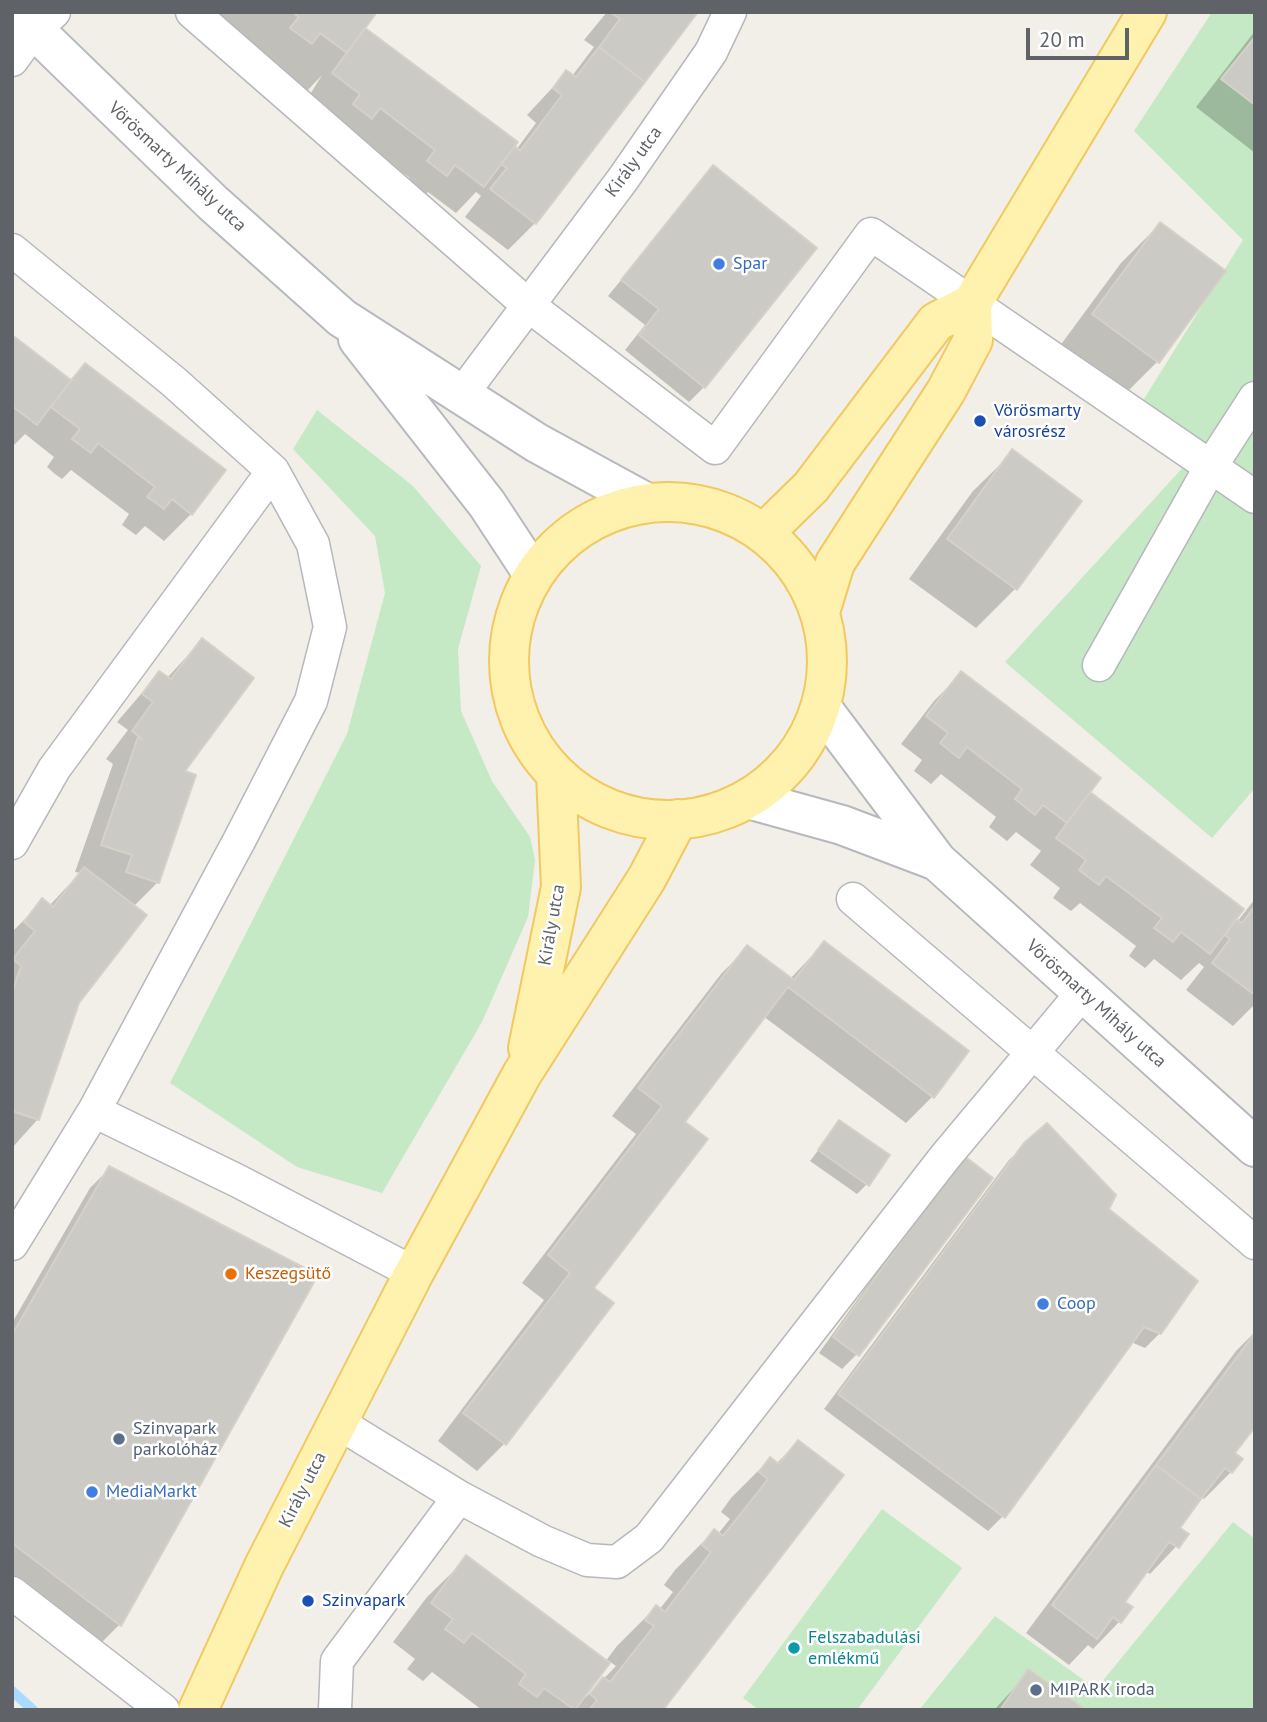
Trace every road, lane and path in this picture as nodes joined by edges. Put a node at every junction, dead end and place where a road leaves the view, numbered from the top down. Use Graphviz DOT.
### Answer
graph roads {
  1 [pos="192,12"];
  2 [pos="730,12"];
  3 [pos="1147,12"];
  4 [pos="29,29"];
  5 [pos="12,250"];
  6 [pos="972,303"];
  7 [pos="528,305"];
  8 [pos="342,318"];
  9 [pos="462,394"];
  10 [pos="1255,398"];
  11 [pos="1211,467"];
  12 [pos="273,471"];
  13 [pos="1255,497"];
  14 [pos="645,502"];
  15 [pos="765,533"];
  16 [pos="533,573"];
  17 [pos="820,612"];
  18 [pos="1099,665"];
  19 [pos="821,707"];
  20 [pos="556,774"];
  21 [pos="748,799"];
  22 [pos="678,819"];
  23 [pos="12,843"];
  24 [pos="937,861"];
  25 [pos="853,899"];
  26 [pos="1083,992"];
  27 [pos="1031,1051"];
  28 [pos="522,1074"];
  29 [pos="94,1111"];
  30 [pos="1255,1147"];
  31 [pos="1255,1243"];
  32 [pos="12,1244"];
  33 [pos="414,1273"];
  34 [pos="337,1422"];
  35 [pos="459,1497"];
  36 [pos="12,1593"];
  37 [pos="163,1710"];
  38 [pos="198,1710"];
  39 [pos="335,1710"];
  1 -- 7 [label="street"];
  2 -- 7 [label="street, Király utca"];
  3 -- 6 [label="main road"];
  4 -- 8 [label="main road, Vörösmarty Mihály utca"];
  5 -- 12 [label="street"];
  6 -- 7 [label="street"];
  6 -- 11 [label="street"];
  6 -- 15 [label="main road"];
  6 -- 17 [label="main road"];
  7 -- 9 [label="street, Király utca"];
  8 -- 9 [label="main road, Vörösmarty Mihály utca"];
  8 -- 16 [label="main road, Vörösmarty Mihály utca"];
  9 -- 14 [label="main road, Vörösmarty Mihály utca"];
  10 -- 11 [label="street"];
  11 -- 13 [label="street"];
  11 -- 18 [label="street"];
  12 -- 23 [label="street"];
  12 -- 29 [label="street"];
  14 -- 15 [label="main road"];
  14 -- 16 [label="main road"];
  15 -- 17 [label="main road"];
  16 -- 20 [label="main road"];
  17 -- 19 [label="main road"];
  19 -- 21 [label="main road"];
  19 -- 24 [label="main road, Vörösmarty Mihály utca"];
  20 -- 22 [label="main road"];
  20 -- 28 [label="main road, Király utca"];
  21 -- 22 [label="main road"];
  21 -- 24 [label="main road, Vörösmarty Mihály utca"];
  22 -- 28 [label="main road, Király utca"];
  24 -- 26 [label="main road, Vörösmarty Mihály utca"];
  25 -- 27 [label="street"];
  26 -- 27 [label="street"];
  26 -- 30 [label="main road, Vörösmarty Mihály utca"];
  27 -- 31 [label="street"];
  27 -- 35 [label="street"];
  28 -- 33 [label="main road, Király utca"];
  29 -- 32 [label="street"];
  29 -- 33 [label="street"];
  33 -- 34 [label="main road, Király utca"];
  34 -- 35 [label="street"];
  34 -- 38 [label="main road, Király utca"];
  35 -- 39 [label="street"];
  36 -- 37 [label="street"];
}
